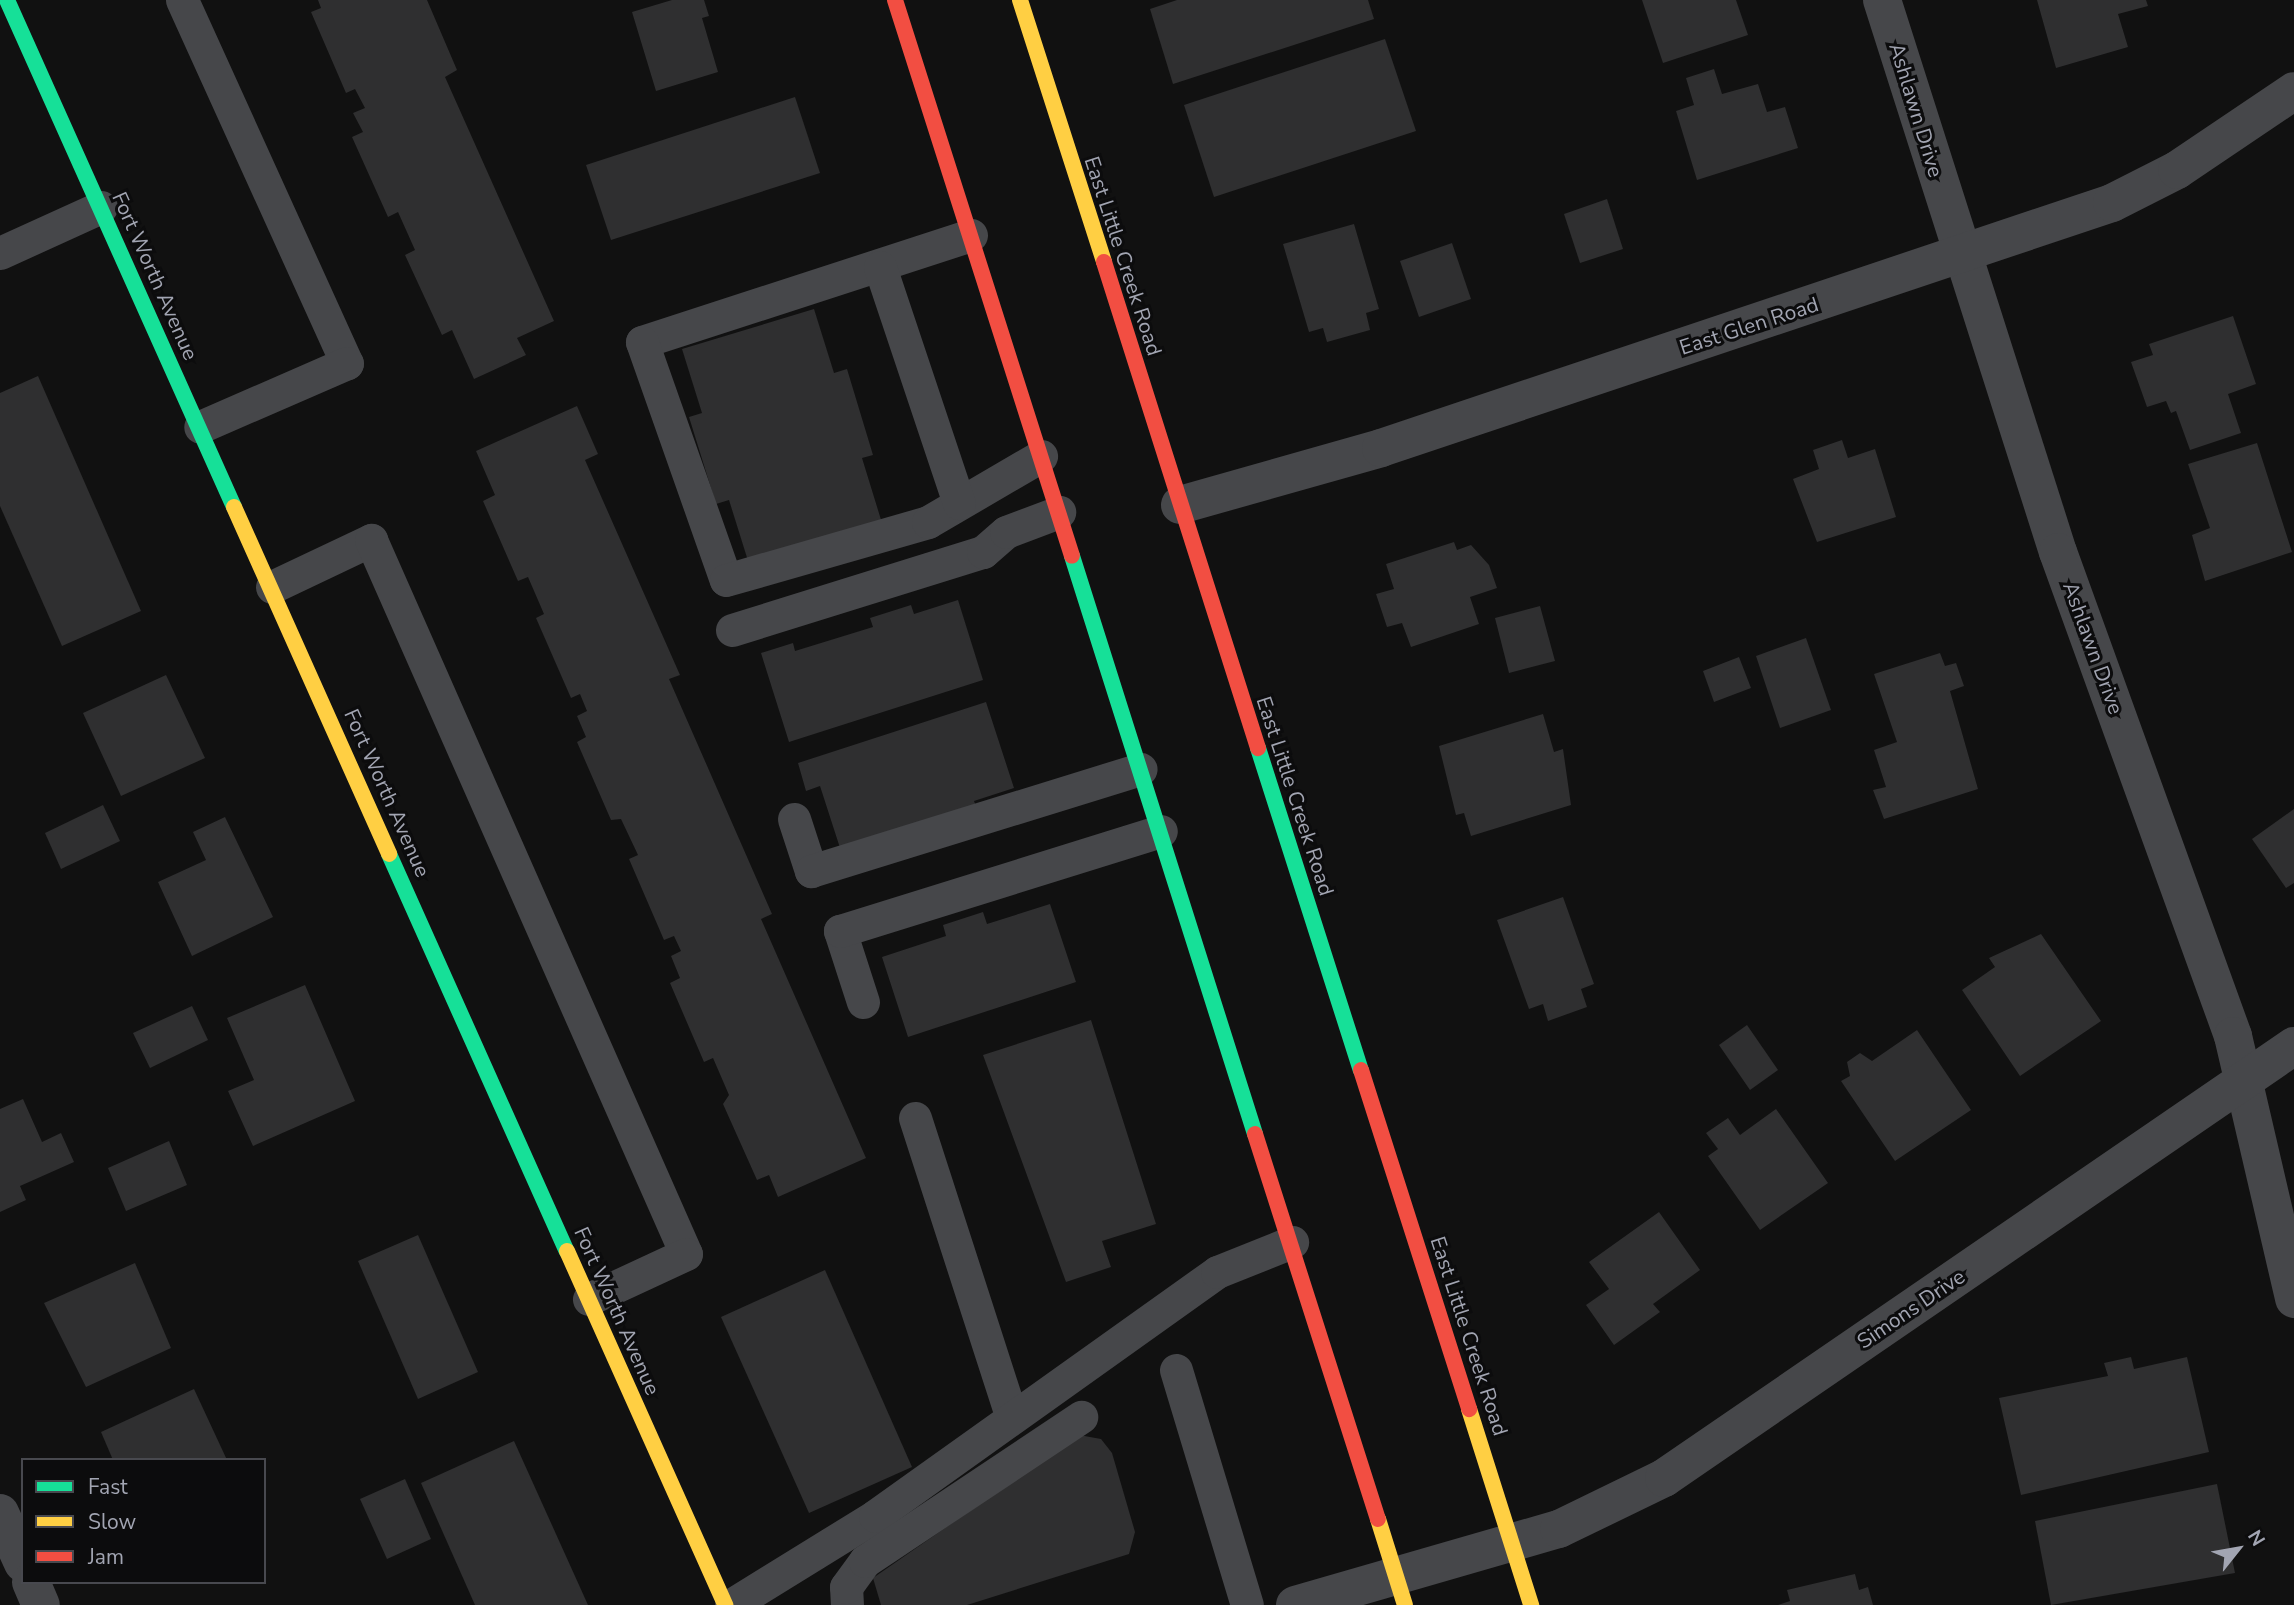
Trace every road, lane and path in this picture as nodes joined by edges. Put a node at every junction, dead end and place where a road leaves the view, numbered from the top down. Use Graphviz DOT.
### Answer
graph roads {
  1 [pos="7,0"];
  2 [pos="182,0"];
  3 [pos="895,0"];
  4 [pos="1020,0"];
  5 [pos="1882,0"];
  6 [pos="2294,91"];
  7 [pos="101,207"];
  8 [pos="971,235"];
  9 [pos="0,253"];
  10 [pos="1962,255"];
  11 [pos="880,267"];
  12 [pos="200,427"];
  13 [pos="1041,456"];
  14 [pos="959,503"];
  15 [pos="1180,505"];
  16 [pos="1059,512"];
  17 [pos="272,587"];
  18 [pos="732,630"];
  19 [pos="1140,769"];
  20 [pos="794,819"];
  21 [pos="1161,831"];
  22 [pos="863,1003"];
  23 [pos="2294,1046"];
  24 [pos="2243,1083"];
  25 [pos="915,1118"];
  26 [pos="1292,1242"];
  27 [pos="589,1299"];
  28 [pos="2294,1299"];
  29 [pos="1176,1370"];
  30 [pos="1081,1417"];
  31 [pos="1012,1418"];
  32 [pos="0,1513"];
  33 [pos="1514,1545"];
  34 [pos="21,1559"];
  35 [pos="32,1584"];
  36 [pos="1401,1590"];
  37 [pos="41,1605"];
  38 [pos="725,1605"];
  39 [pos="731,1605"];
  40 [pos="847,1605"];
  41 [pos="1247,1605"];
  42 [pos="1295,1605"];
  43 [pos="1531,1605"];
  1 -- 7 [label="main road, Fort Worth Avenue"];
  2 -- 12 [label="lane"];
  3 -- 8 [label="main road"];
  4 -- 15 [label="main road, East Little Creek Road"];
  5 -- 10 [label="street, Ashlawn Drive"];
  6 -- 10 [label="street, East Glen Road"];
  7 -- 9 [label="lane"];
  7 -- 12 [label="main road, Fort Worth Avenue"];
  8 -- 11 [label="lane"];
  8 -- 13 [label="main road"];
  10 -- 15 [label="street, East Glen Road"];
  10 -- 24 [label="street, Ashlawn Drive"];
  11 -- 14 [label="lane"];
  11 -- 14 [label="lane"];
  12 -- 17 [label="main road, Fort Worth Avenue"];
  13 -- 14 [label="lane"];
  13 -- 16 [label="main road"];
  15 -- 33 [label="main road, East Little Creek Road"];
  16 -- 18 [label="lane"];
  16 -- 19 [label="main road"];
  17 -- 27 [label="main road, Fort Worth Avenue"];
  17 -- 27 [label="lane"];
  19 -- 20 [label="lane"];
  19 -- 21 [label="main road"];
  21 -- 22 [label="lane"];
  21 -- 26 [label="main road"];
  23 -- 24 [label="street, Simons Drive"];
  24 -- 28 [label="street, Ashlawn Drive"];
  24 -- 33 [label="street, Simons Drive"];
  25 -- 31 [label="lane"];
  26 -- 31 [label="lane"];
  26 -- 36 [label="main road"];
  27 -- 38 [label="main road, Fort Worth Avenue"];
  29 -- 41 [label="lane"];
  30 -- 40 [label="lane"];
  31 -- 39 [label="lane"];
  32 -- 34 [label="street"];
  33 -- 36 [label="street, Simons Drive"];
  33 -- 43 [label="main road, East Little Creek Road"];
  35 -- 37 [label="street"];
  36 -- 42 [label="street, Simons Drive"];
}
